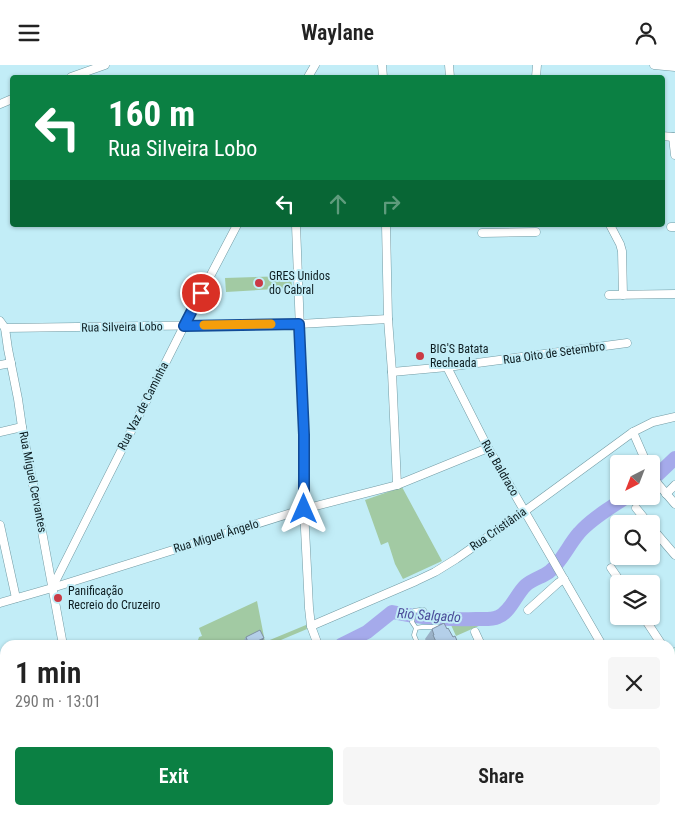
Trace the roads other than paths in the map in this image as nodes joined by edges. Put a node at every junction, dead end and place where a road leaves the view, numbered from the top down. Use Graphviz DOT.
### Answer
graph roads {
  1 [pos="104,65"];
  2 [pos="654,65"];
  3 [pos="675,67"];
  4 [pos="76,75"];
  5 [pos="674,137"];
  6 [pos="675,155"];
  7 [pos="236,227"];
  8 [pos="296,227"];
  9 [pos="386,227"];
  10 [pos="611,227"];
  11 [pos="510,229"];
  12 [pos="536,232"];
  13 [pos="482,233"];
  14 [pos="675,294"];
  15 [pos="609,295"];
  16 [pos="623,295"];
  17 [pos="388,319"];
  18 [pos="0,321"];
  19 [pos="299,324"];
  20 [pos="184,326"];
  21 [pos="5,328"];
  22 [pos="627,343"];
  23 [pos="4,348"];
  24 [pos="11,363"];
  25 [pos="0,365"];
  26 [pos="447,367"];
  27 [pos="392,372"];
  28 [pos="675,417"];
  29 [pos="22,427"];
  30 [pos="0,432"];
  31 [pos="632,432"];
  32 [pos="488,448"];
  33 [pos="642,455"];
  34 [pos="397,485"];
  35 [pos="675,485"];
  36 [pos="660,486"];
  37 [pos="666,494"];
  38 [pos="675,504"];
  39 [pos="636,508"];
  40 [pos="304,509"];
  41 [pos="525,511"];
  42 [pos="642,515"];
  43 [pos="0,525"];
  44 [pos="660,538"];
  45 [pos="675,555"];
  46 [pos="611,568"];
  47 [pos="616,575"];
  48 [pos="563,577"];
  49 [pos="52,588"];
  50 [pos="16,598"];
  51 [pos="0,603"];
  52 [pos="528,610"];
  53 [pos="424,611"];
  54 [pos="649,625"];
  55 [pos="311,626"];
  56 [pos="443,627"];
  57 [pos="416,629"];
  58 [pos="475,632"];
  59 [pos="62,640"];
  60 [pos="316,640"];
  61 [pos="416,640"];
  62 [pos="479,640"];
  63 [pos="599,640"];
  64 [pos="659,640"];
  1 -- 4 [label="street"];
  2 -- 3 [label="street"];
  5 -- 6 [label="street"];
  7 -- 20 [label="street, Rua Vaz de Caminha"];
  8 -- 19 [label="street"];
  9 -- 17 [label="street"];
  10 -- 16 [label="street"];
  11 -- 12 [label="street"];
  11 -- 13 [label="street"];
  14 -- 16 [label="street"];
  15 -- 16 [label="street"];
  17 -- 19 [label="street, Rua Silveira Lobo"];
  17 -- 27 [label="street"];
  18 -- 21 [label="street, Rua Miguel Cervantes"];
  19 -- 20 [label="street, Rua Silveira Lobo"];
  19 -- 40 [label="street"];
  20 -- 21 [label="street, Rua Silveira Lobo"];
  20 -- 49 [label="street, Rua Vaz de Caminha"];
  21 -- 23 [label="street, Rua Miguel Cervantes"];
  22 -- 26 [label="street, Rua Oito de Setembro"];
  23 -- 24 [label="street, Rua Miguel Cervantes"];
  24 -- 25 [label="street"];
  24 -- 29 [label="street, Rua Miguel Cervantes"];
  26 -- 27 [label="street, Rua Oito de Setembro"];
  26 -- 32 [label="street, Rua Baldraco"];
  27 -- 34 [label="street"];
  28 -- 31 [label="street, Rua Cristiânia"];
  29 -- 30 [label="street"];
  29 -- 49 [label="street, Rua Miguel Cervantes"];
  31 -- 33 [label="street"];
  31 -- 41 [label="street, Rua Cristiânia"];
  32 -- 34 [label="street, Rua Miguel Ângelo"];
  32 -- 41 [label="street, Rua Baldraco"];
  34 -- 40 [label="street, Rua Miguel Ângelo"];
  35 -- 37 [label="street"];
  36 -- 37 [label="street"];
  37 -- 38 [label="street"];
  39 -- 42 [label="street"];
  40 -- 49 [label="street, Rua Miguel Ângelo"];
  40 -- 55 [label="street"];
  41 -- 48 [label="street, Rua Baldraco"];
  41 -- 55 [label="street, Rua Cristiânia"];
  43 -- 50 [label="street"];
  44 -- 45 [label="street"];
  46 -- 47 [label="street"];
  48 -- 52 [label="street"];
  48 -- 63 [label="street, Rua Baldraco"];
  49 -- 50 [label="street, Rua Miguel Ângelo"];
  49 -- 59 [label="street, Rua Miguel Cervantes"];
  50 -- 51 [label="street, Rua Miguel Ângelo"];
  53 -- 57 [label="lane"];
  54 -- 64 [label="street"];
  55 -- 60 [label="street"];
  56 -- 57 [label="lane"];
  57 -- 61 [label="lane"];
  58 -- 62 [label="street"];
}
